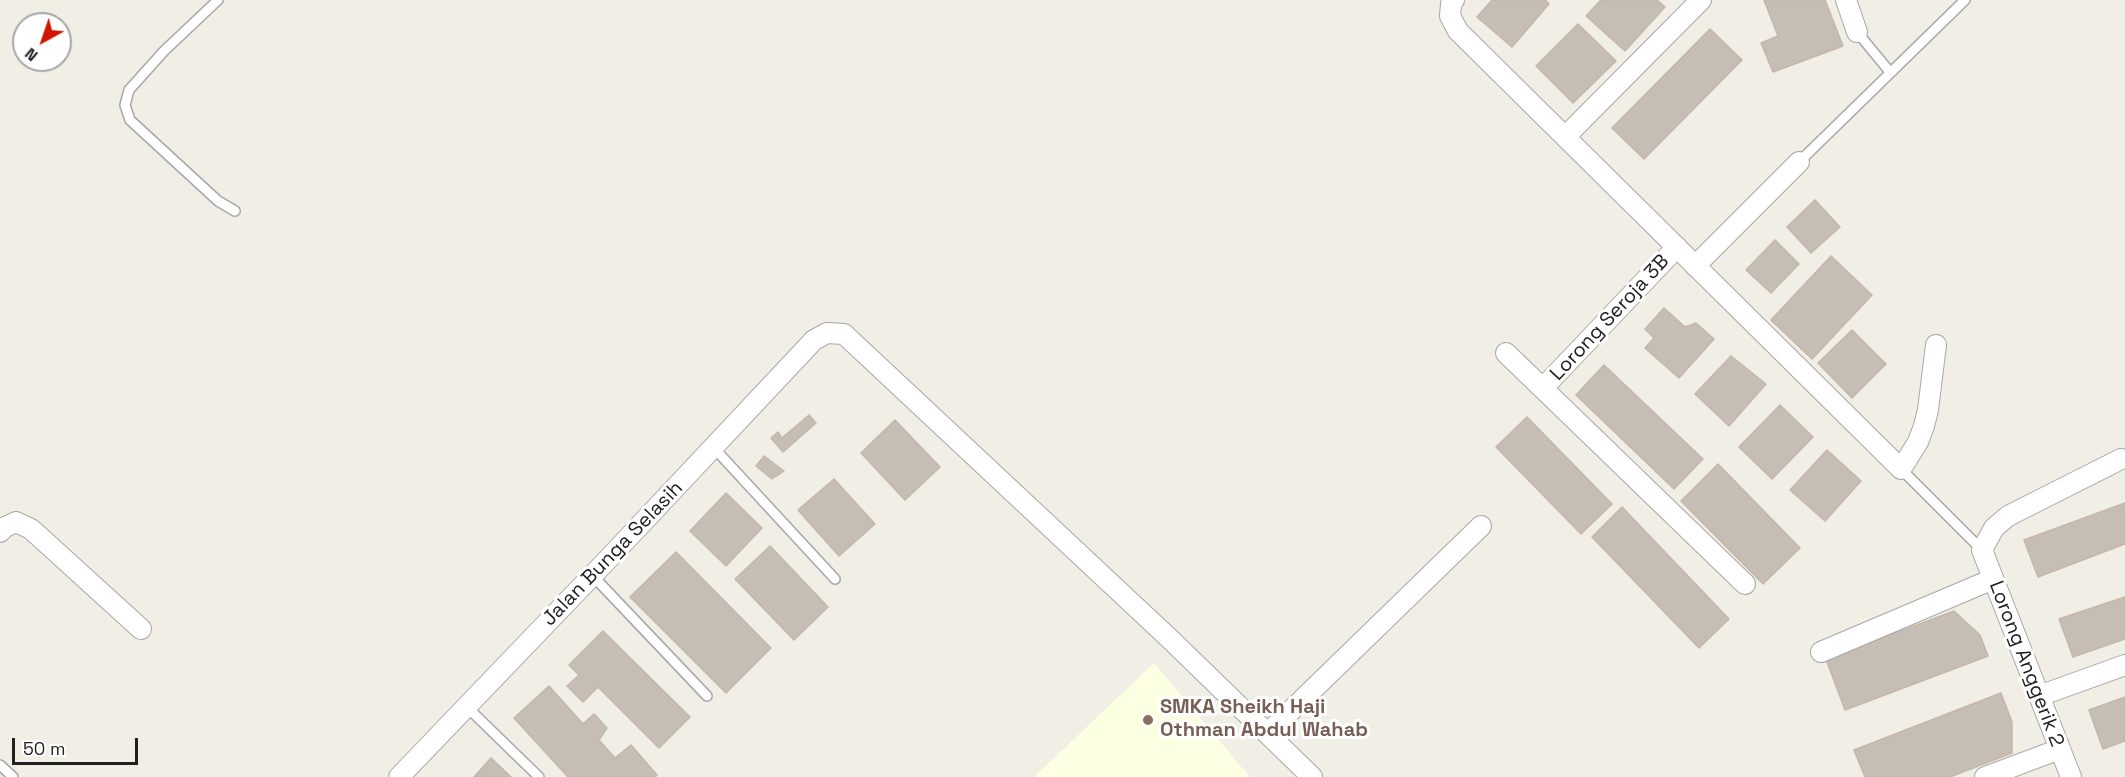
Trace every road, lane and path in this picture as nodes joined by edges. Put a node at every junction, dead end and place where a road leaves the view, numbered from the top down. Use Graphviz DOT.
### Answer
graph roads {
  1 [pos="218,0"];
  2 [pos="1701,0"];
  3 [pos="1846,0"];
  4 [pos="1965,0"];
  5 [pos="1452,8"];
  6 [pos="1857,32"];
  7 [pos="1890,72"];
  8 [pos="1565,137"];
  9 [pos="1799,162"];
  10 [pos="236,211"];
  11 [pos="1677,247"];
  12 [pos="1695,266"];
  13 [pos="1936,345"];
  14 [pos="1506,353"];
  15 [pos="1543,388"];
  16 [pos="714,448"];
  17 [pos="2121,459"];
  18 [pos="1901,469"];
  19 [pos="1481,526"];
  20 [pos="8,527"];
  21 [pos="1982,550"];
  22 [pos="592,576"];
  23 [pos="835,579"];
  24 [pos="1993,579"];
  25 [pos="1745,584"];
  26 [pos="141,629"];
  27 [pos="1821,652"];
  28 [pos="2125,665"];
  29 [pos="707,696"];
  30 [pos="2039,696"];
  31 [pos="467,707"];
  32 [pos="1268,733"];
  33 [pos="2060,748"];
  34 [pos="0,765"];
  35 [pos="13,777"];
  36 [pos="399,777"];
  37 [pos="539,777"];
  38 [pos="1312,777"];
  39 [pos="1985,777"];
  40 [pos="2071,777"];
  1 -- 10 [label="lane"];
  2 -- 8 [label="street"];
  3 -- 6 [label="street"];
  4 -- 7 [label="lane"];
  5 -- 8 [label="street"];
  6 -- 7 [label="lane"];
  7 -- 9 [label="lane"];
  8 -- 11 [label="street"];
  9 -- 12 [label="street"];
  11 -- 12 [label="street"];
  11 -- 15 [label="street, Lorong Seroja 3B"];
  12 -- 18 [label="street"];
  13 -- 18 [label="street"];
  14 -- 15 [label="street"];
  15 -- 25 [label="street"];
  16 -- 22 [label="street, Jalan Bunga Selasih"];
  16 -- 23 [label="lane"];
  16 -- 32 [label="street, Jalan Bunga Selasih"];
  17 -- 21 [label="street"];
  18 -- 21 [label="lane"];
  19 -- 32 [label="street"];
  20 -- 26 [label="street"];
  21 -- 24 [label="street, Lorong Anggerik 2"];
  22 -- 29 [label="lane"];
  22 -- 31 [label="street, Jalan Bunga Selasih"];
  24 -- 27 [label="street"];
  24 -- 30 [label="street, Lorong Anggerik 2"];
  28 -- 30 [label="street"];
  30 -- 33 [label="street, Lorong Anggerik 2"];
  31 -- 36 [label="street, Jalan Bunga Selasih"];
  31 -- 37 [label="lane"];
  32 -- 38 [label="street"];
  33 -- 39 [label="street"];
  33 -- 40 [label="street, Lorong Anggerik 2"];
  34 -- 35 [label="lane"];
}
